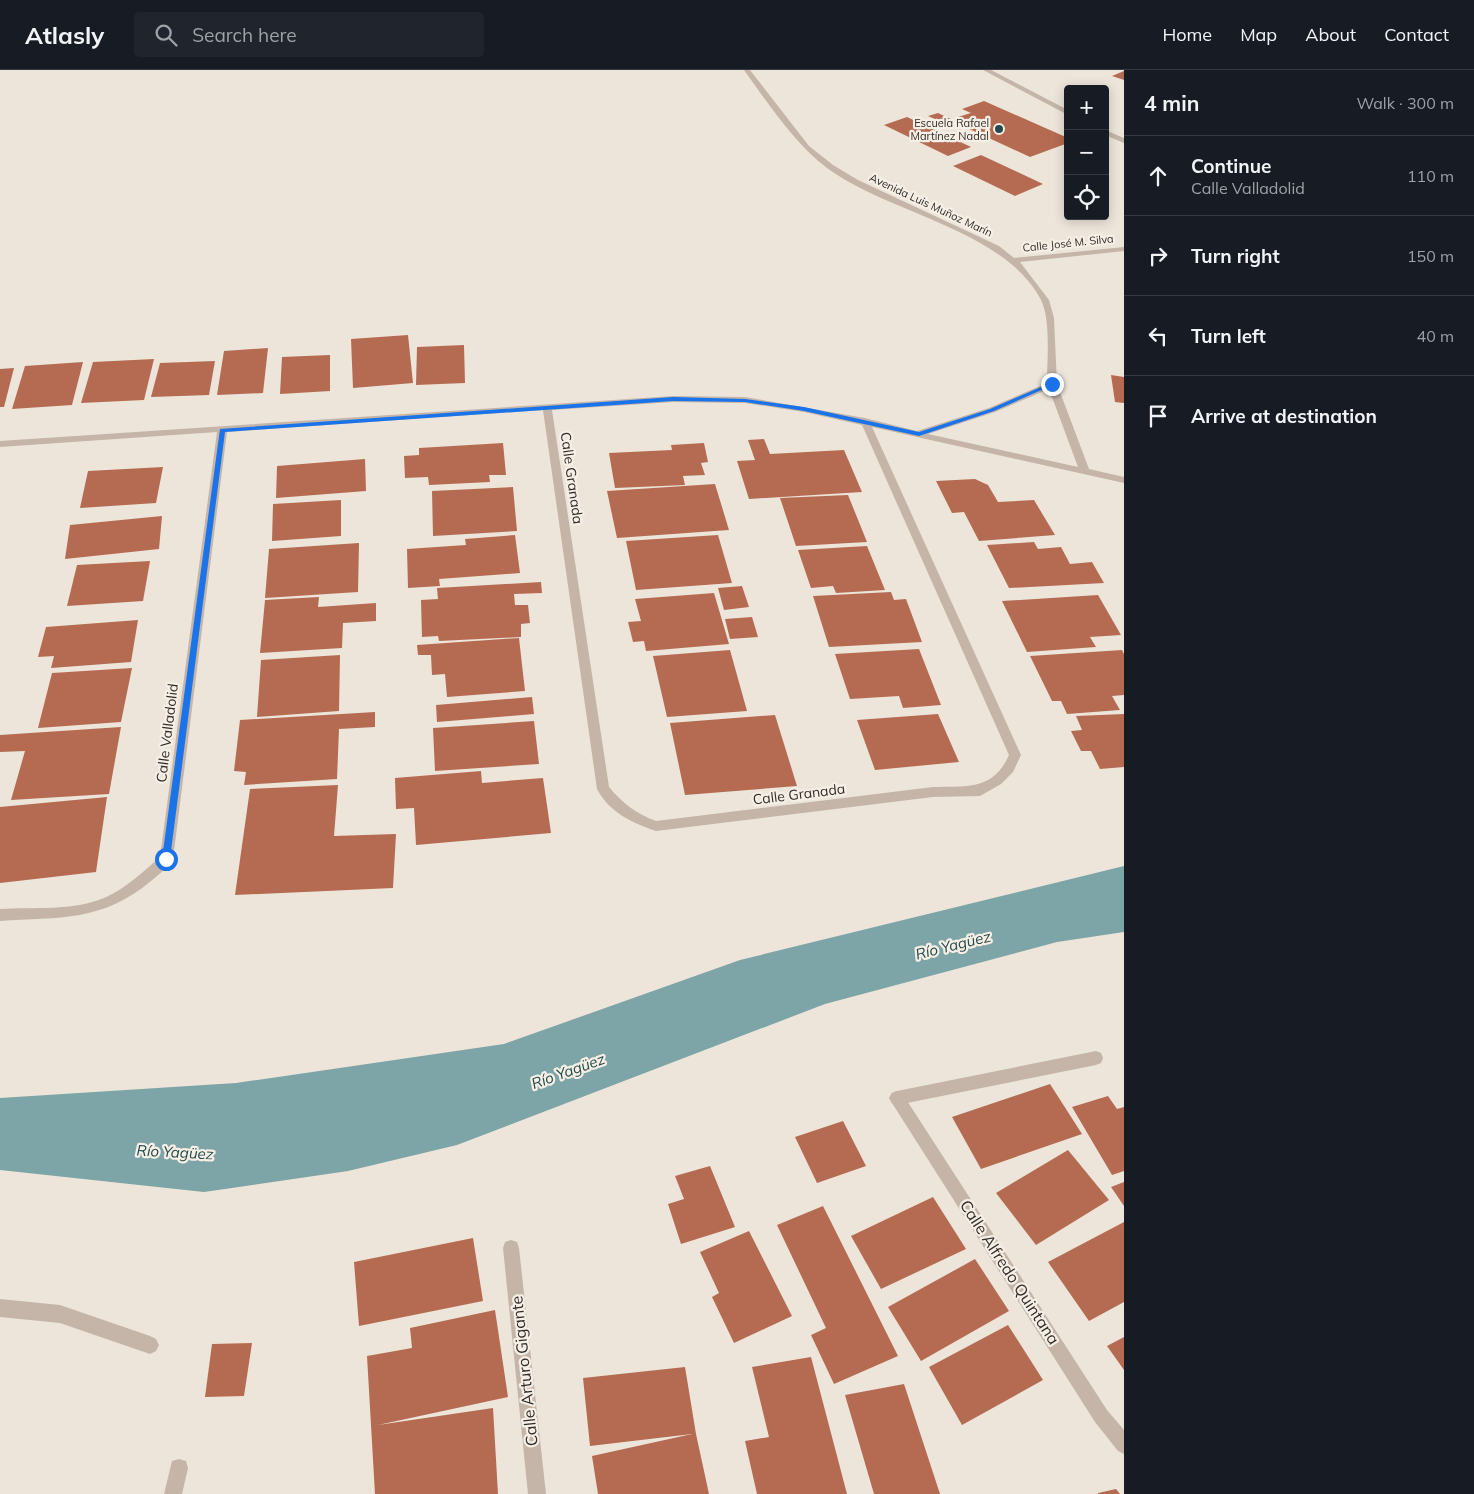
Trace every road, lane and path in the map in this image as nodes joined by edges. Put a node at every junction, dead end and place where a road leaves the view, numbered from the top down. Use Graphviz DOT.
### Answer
graph roads {
  1 [pos="748,70"];
  2 [pos="986,70"];
  3 [pos="1064,111"];
  4 [pos="1109,134"];
  5 [pos="1124,141"];
  6 [pos="1124,249"];
  7 [pos="1014,260"];
  8 [pos="1052,384"];
  9 [pos="546,407"];
  10 [pos="865,421"];
  11 [pos="222,430"];
  12 [pos="919,434"];
  13 [pos="0,444"];
  14 [pos="1085,472"];
  15 [pos="1124,480"];
  16 [pos="0,916"];
  17 [pos="1096,1058"];
  18 [pos="511,1248"];
  19 [pos="0,1308"];
  20 [pos="150,1345"];
  21 [pos="1124,1445"];
  22 [pos="179,1468"];
  23 [pos="173,1494"];
  24 [pos="537,1494"];
  1 -- 7 [label="street, Avenida Luis Muñoz Marín"];
  2 -- 3 [label="street"];
  4 -- 5 [label="street"];
  6 -- 7 [label="street, Calle José M. Silva"];
  7 -- 8 [label="street, Avenida Luis Muñoz Marín"];
  8 -- 12 [label="street"];
  8 -- 14 [label="street, Avenida Luis Muñoz Marín"];
  9 -- 10 [label="street"];
  9 -- 10 [label="street, Calle Granada"];
  9 -- 11 [label="street"];
  10 -- 12 [label="street"];
  11 -- 13 [label="street"];
  11 -- 16 [label="street, Calle Valladolid"];
  12 -- 14 [label="street"];
  14 -- 15 [label="street"];
  17 -- 21 [label="street, Calle Alfredo Quintana"];
  18 -- 24 [label="street, Calle Arturo Gigante"];
  19 -- 20 [label="street"];
  22 -- 23 [label="street"];
}
